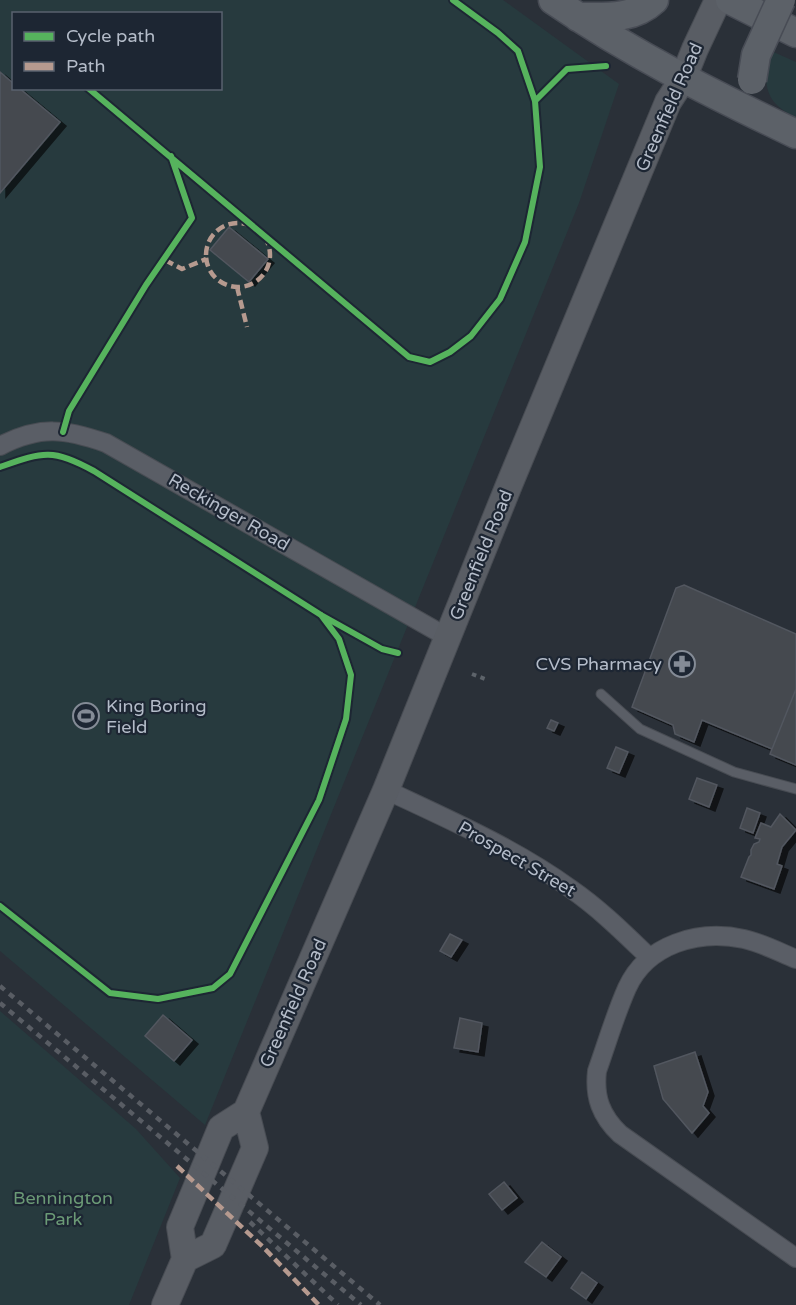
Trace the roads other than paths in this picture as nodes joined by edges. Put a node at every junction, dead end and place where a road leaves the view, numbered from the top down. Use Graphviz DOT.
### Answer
graph roads {
  1 [pos="553,0"];
  2 [pos="718,0"];
  3 [pos="730,0"];
  4 [pos="781,0"];
  5 [pos="646,6"];
  6 [pos="578,17"];
  7 [pos="796,33"];
  8 [pos="683,79"];
  9 [pos="756,115"];
  10 [pos="796,134"];
  11 [pos="0,446"];
  12 [pos="447,637"];
  13 [pos="601,694"];
  14 [pos="796,789"];
  15 [pos="386,790"];
  16 [pos="650,958"];
  17 [pos="796,959"];
  18 [pos="246,1112"];
  19 [pos="796,1258"];
  20 [pos="185,1259"];
  21 [pos="165,1305"];
  1 -- 6 [label="main road"];
  2 -- 8 [label="main road, Greenfield Road"];
  3 -- 7 [label="main road"];
  4 -- 9 [label="main road, bridge"];
  5 -- 6 [label="main road"];
  6 -- 8 [label="main road"];
  8 -- 9 [label="main road"];
  8 -- 12 [label="main road, Greenfield Road"];
  9 -- 10 [label="main road"];
  11 -- 12 [label="street, Reckinger Road"];
  12 -- 15 [label="main road, Greenfield Road"];
  13 -- 14 [label="lane"];
  15 -- 16 [label="street, Prospect Street"];
  15 -- 18 [label="main road, Greenfield Road"];
  16 -- 17 [label="street"];
  16 -- 19 [label="street"];
  18 -- 20 [label="main road"];
  18 -- 20 [label="main road"];
  20 -- 21 [label="main road"];
}
